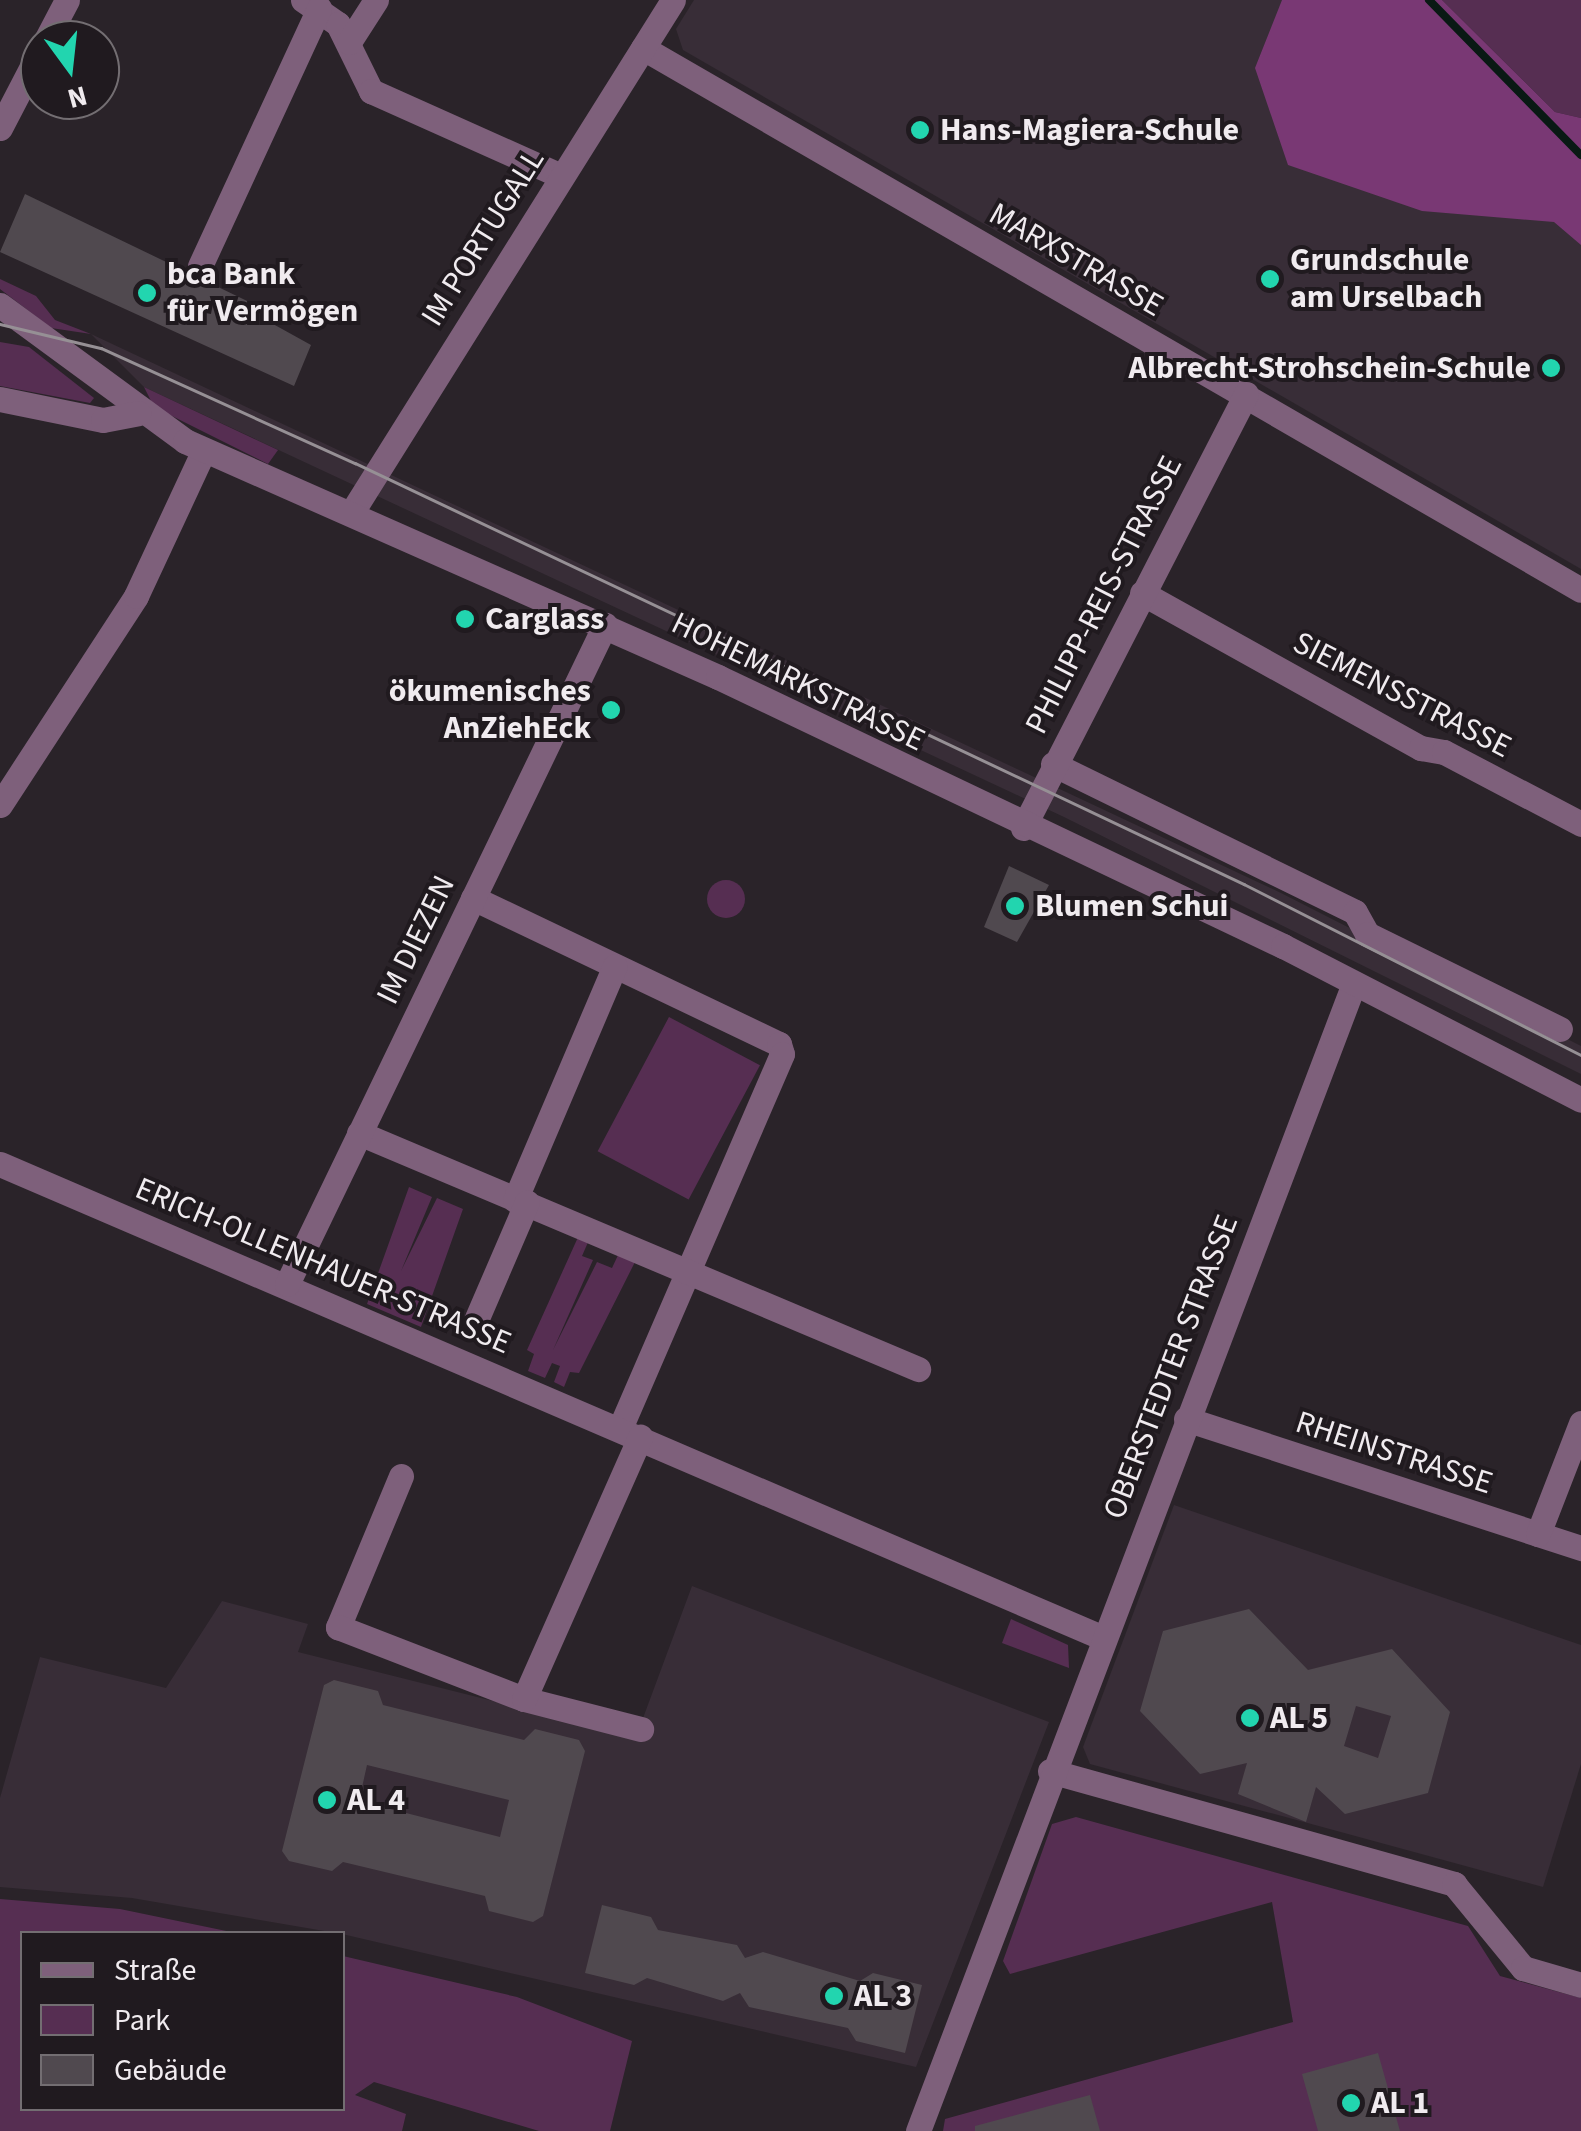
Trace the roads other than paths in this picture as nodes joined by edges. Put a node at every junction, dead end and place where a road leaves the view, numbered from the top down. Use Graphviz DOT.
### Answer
graph roads {
  1 [pos="376,0"];
  2 [pos="673,0"];
  3 [pos="311,4"];
  4 [pos="349,42"];
  5 [pos="643,48"];
  6 [pos="20,90"];
  7 [pos="0,128"];
  8 [pos="560,176"];
  9 [pos="200,266"];
  10 [pos="0,304"];
  11 [pos="1246,394"];
  12 [pos="0,398"];
  13 [pos="138,413"];
  14 [pos="204,450"];
  15 [pos="352,512"];
  16 [pos="1581,590"];
  17 [pos="1142,592"];
  18 [pos="605,625"];
  19 [pos="1053,764"];
  20 [pos="0,805"];
  21 [pos="1581,824"];
  22 [pos="1023,828"];
  23 [pos="473,898"];
  24 [pos="615,966"];
  25 [pos="1353,986"];
  26 [pos="1560,1029"];
  27 [pos="1581,1100"];
  28 [pos="359,1133"];
  29 [pos="0,1164"];
  30 [pos="521,1201"];
  31 [pos="689,1272"];
  32 [pos="286,1284"];
  33 [pos="477,1318"];
  34 [pos="918,1369"];
  35 [pos="1186,1419"];
  36 [pos="1581,1423"];
  37 [pos="630,1432"];
  38 [pos="401,1476"];
  39 [pos="1538,1534"];
  40 [pos="1581,1548"];
  41 [pos="1103,1638"];
  42 [pos="524,1699"];
  43 [pos="641,1729"];
  44 [pos="1050,1771"];
  45 [pos="1581,1985"];
  46 [pos="918,2131"];
  1 -- 4 [label="street"];
  2 -- 5 [label="street, IM PORTUGALL"];
  3 -- 4 [label="street"];
  3 -- 9 [label="street"];
  4 -- 8 [label="street"];
  5 -- 8 [label="street, IM PORTUGALL"];
  5 -- 11 [label="street, MARXSTRASSE"];
  6 -- 7 [label="street"];
  8 -- 15 [label="street, IM PORTUGALL"];
  10 -- 13 [label="street, HOHEMARKSTRASSE"];
  11 -- 16 [label="street, MARXSTRASSE"];
  11 -- 17 [label="street, PHILIPP-REIS-STRASSE"];
  12 -- 13 [label="street"];
  13 -- 14 [label="street, HOHEMARKSTRASSE"];
  14 -- 15 [label="street, HOHEMARKSTRASSE"];
  14 -- 20 [label="street"];
  15 -- 18 [label="street, HOHEMARKSTRASSE"];
  17 -- 19 [label="street, PHILIPP-REIS-STRASSE"];
  17 -- 21 [label="street, SIEMENSSTRASSE"];
  18 -- 22 [label="street, HOHEMARKSTRASSE"];
  18 -- 23 [label="street, IM DIEZEN"];
  19 -- 22 [label="street, PHILIPP-REIS-STRASSE"];
  19 -- 26 [label="street"];
  22 -- 25 [label="street, HOHEMARKSTRASSE"];
  23 -- 24 [label="street"];
  23 -- 28 [label="street, IM DIEZEN"];
  24 -- 30 [label="street, ERICH-OLLENHAUER-STRASSE"];
  24 -- 31 [label="street"];
  25 -- 27 [label="street, HOHEMARKSTRASSE"];
  25 -- 35 [label="street, OBERSTEDTER STRASSE"];
  28 -- 30 [label="street"];
  28 -- 32 [label="street, IM DIEZEN"];
  29 -- 32 [label="street, ERICH-OLLENHAUER-STRASSE"];
  30 -- 31 [label="street"];
  30 -- 33 [label="street, ERICH-OLLENHAUER-STRASSE"];
  31 -- 34 [label="street"];
  31 -- 37 [label="street"];
  32 -- 37 [label="street, ERICH-OLLENHAUER-STRASSE"];
  35 -- 39 [label="street, RHEINSTRASSE"];
  35 -- 41 [label="street, OBERSTEDTER STRASSE"];
  36 -- 39 [label="street"];
  37 -- 41 [label="street, ERICH-OLLENHAUER-STRASSE"];
  37 -- 42 [label="street"];
  38 -- 42 [label="street"];
  39 -- 40 [label="street, RHEINSTRASSE"];
  41 -- 44 [label="street, OBERSTEDTER STRASSE"];
  42 -- 43 [label="street"];
  44 -- 45 [label="street"];
  44 -- 46 [label="street, OBERSTEDTER STRASSE"];
}
